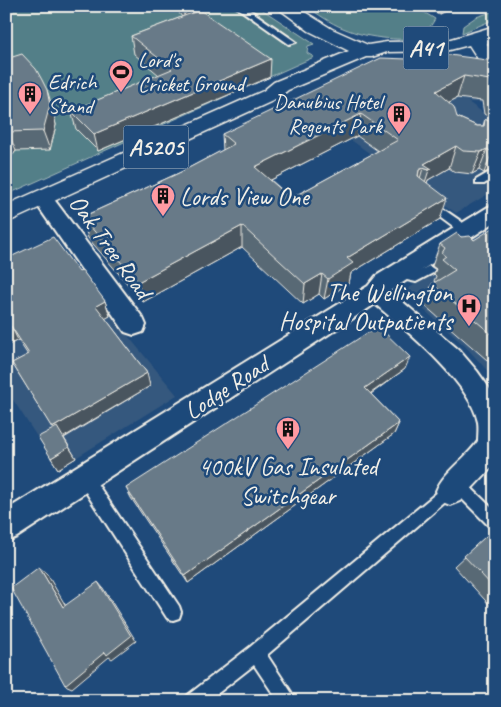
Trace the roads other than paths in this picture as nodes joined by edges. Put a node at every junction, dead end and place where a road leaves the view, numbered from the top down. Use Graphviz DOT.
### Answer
graph roads {
  1 [pos="239,6"];
  2 [pos="283,6"];
  3 [pos="489,33"];
  4 [pos="328,35"];
  5 [pos="292,42"];
  6 [pos="366,51"];
  7 [pos="418,59"];
  8 [pos="495,63"];
  9 [pos="325,66"];
  10 [pos="270,95"];
  11 [pos="495,172"];
  12 [pos="480,182"];
  13 [pos="43,199"];
  14 [pos="424,200"];
  15 [pos="495,212"];
  16 [pos="6,216"];
  17 [pos="465,237"];
  18 [pos="429,270"];
  19 [pos="397,274"];
  20 [pos="376,292"];
  21 [pos="134,325"];
  22 [pos="492,405"];
  23 [pos="85,478"];
  24 [pos="453,488"];
  25 [pos="495,522"];
  26 [pos="6,528"];
  27 [pos="173,612"];
  28 [pos="256,653"];
  29 [pos="194,701"];
  30 [pos="288,701"];
  1 -- 5 [label="lane"];
  2 -- 4 [label="highway, A41"];
  3 -- 6 [label="highway, A41"];
  3 -- 8 [label="highway"];
  4 -- 6 [label="highway, A41"];
  4 -- 9 [label="highway"];
  6 -- 7 [label="highway, A41"];
  6 -- 9 [label="highway, A5205"];
  7 -- 8 [label="highway, A41"];
  7 -- 10 [label="highway, A5205"];
  9 -- 10 [label="highway, A5205"];
  10 -- 13 [label="highway, A5205"];
  11 -- 12 [label="lane"];
  13 -- 16 [label="highway, A5205"];
  13 -- 21 [label="street, Oak Tree Road"];
  14 -- 17 [label="lane"];
  15 -- 17 [label="street, Lodge Road"];
  17 -- 19 [label="street, Lodge Road"];
  18 -- 19 [label="lane"];
  19 -- 20 [label="street, Lodge Road"];
  20 -- 22 [label="street"];
  20 -- 23 [label="street, Lodge Road"];
  22 -- 24 [label="street"];
  23 -- 26 [label="street, Lodge Road"];
  23 -- 27 [label="lane"];
  24 -- 25 [label="lane"];
  24 -- 28 [label="lane"];
  28 -- 29 [label="lane"];
  28 -- 30 [label="lane"];
}
